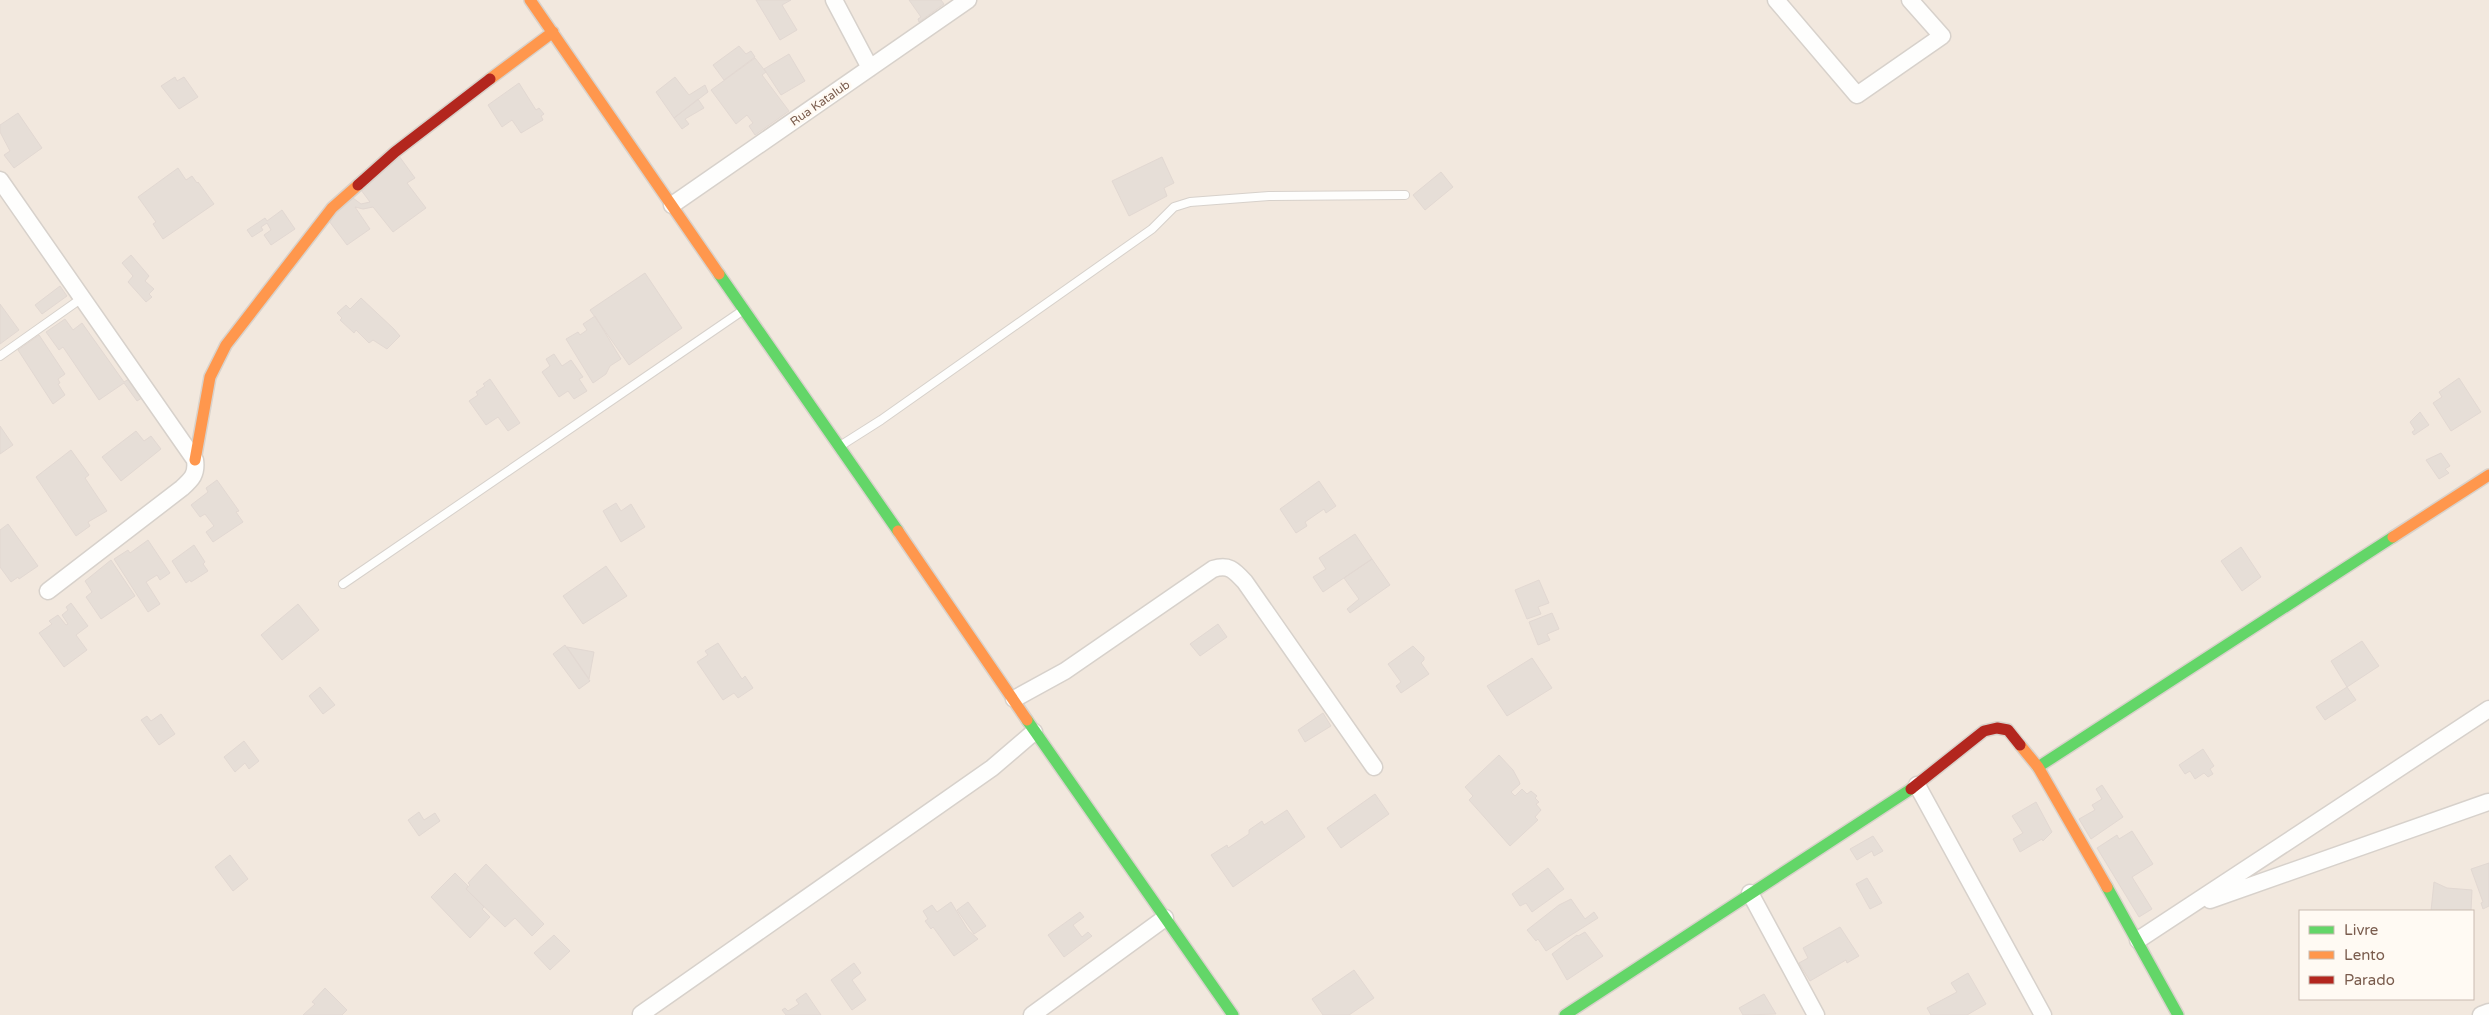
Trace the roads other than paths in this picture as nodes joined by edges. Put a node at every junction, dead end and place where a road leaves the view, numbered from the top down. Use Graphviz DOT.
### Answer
graph roads {
  1 [pos="530,0"];
  2 [pos="834,0"];
  3 [pos="968,0"];
  4 [pos="1776,0"];
  5 [pos="1910,0"];
  6 [pos="552,32"];
  7 [pos="870,68"];
  8 [pos="0,180"];
  9 [pos="1405,195"];
  10 [pos="672,205"];
  11 [pos="82,298"];
  12 [pos="744,309"];
  13 [pos="0,356"];
  14 [pos="839,447"];
  15 [pos="196,460"];
  16 [pos="2489,474"];
  17 [pos="343,584"];
  18 [pos="48,592"];
  19 [pos="1014,699"];
  20 [pos="2489,708"];
  21 [pos="1034,732"];
  22 [pos="1374,767"];
  23 [pos="2038,767"];
  24 [pos="1917,784"];
  25 [pos="2488,802"];
  26 [pos="1750,893"];
  27 [pos="2186,909"];
  28 [pos="1166,918"];
  29 [pos="2138,940"];
  30 [pos="2489,1012"];
  31 [pos="641,1014"];
  32 [pos="1567,1014"];
  33 [pos="1032,1015"];
  34 [pos="1232,1015"];
  35 [pos="1816,1015"];
  36 [pos="2044,1015"];
  37 [pos="2178,1015"];
  38 [pos="2481,1015"];
  1 -- 6 [label="street"];
  2 -- 7 [label="street"];
  3 -- 7 [label="street, Rua Katalub"];
  4 -- 5 [label="street"];
  6 -- 10 [label="street"];
  6 -- 15 [label="street"];
  7 -- 10 [label="street, Rua Katalub"];
  8 -- 11 [label="street"];
  9 -- 14 [label="lane"];
  10 -- 12 [label="street"];
  11 -- 13 [label="lane"];
  11 -- 15 [label="street"];
  12 -- 14 [label="street"];
  12 -- 17 [label="lane"];
  14 -- 19 [label="street"];
  15 -- 18 [label="street"];
  16 -- 23 [label="street"];
  19 -- 21 [label="street"];
  19 -- 22 [label="street"];
  20 -- 27 [label="street"];
  21 -- 28 [label="street"];
  21 -- 31 [label="street"];
  23 -- 24 [label="street"];
  23 -- 29 [label="street"];
  24 -- 26 [label="street"];
  24 -- 36 [label="street"];
  25 -- 27 [label="street"];
  26 -- 32 [label="street"];
  26 -- 35 [label="street"];
  27 -- 29 [label="street"];
  28 -- 33 [label="street"];
  28 -- 34 [label="street"];
  29 -- 37 [label="street"];
  30 -- 38 [label="street"];
}
